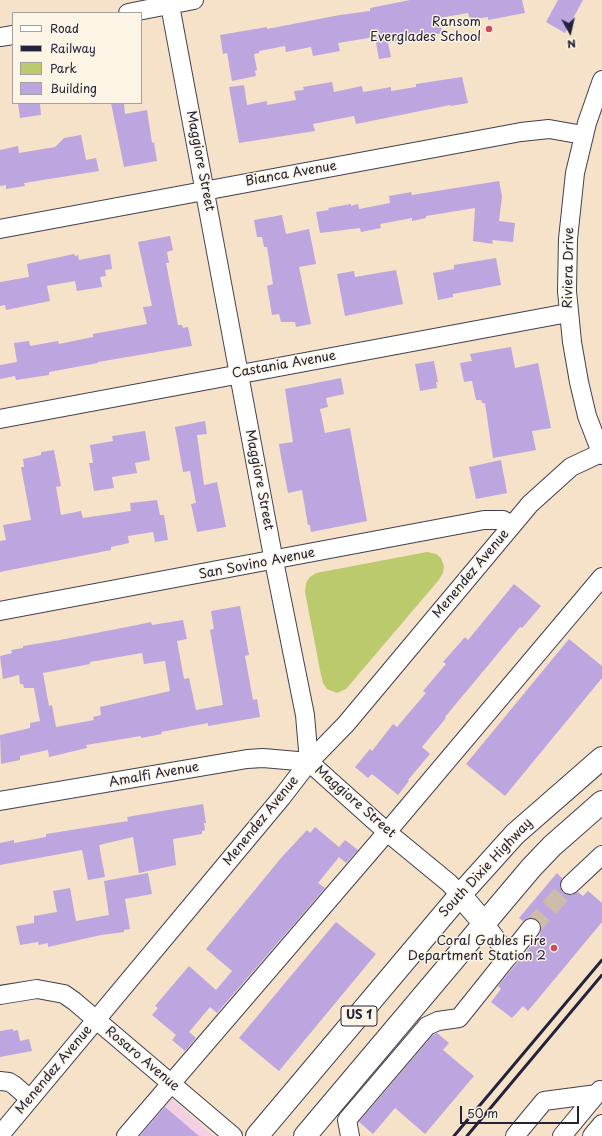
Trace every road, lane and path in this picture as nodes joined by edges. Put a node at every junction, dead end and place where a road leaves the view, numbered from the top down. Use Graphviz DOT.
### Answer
graph roads {
  1 [pos="194,0"];
  2 [pos="170,2"];
  3 [pos="132,12"];
  4 [pos="12,35"];
  5 [pos="0,37"];
  6 [pos="602,80"];
  7 [pos="583,135"];
  8 [pos="205,190"];
  9 [pos="0,229"];
  10 [pos="568,313"];
  11 [pos="239,374"];
  12 [pos="0,418"];
  13 [pos="602,454"];
  14 [pos="512,525"];
  15 [pos="274,560"];
  16 [pos="602,577"];
  17 [pos="0,611"];
  18 [pos="602,758"];
  19 [pos="309,762"];
  20 [pos="0,801"];
  21 [pos="602,802"];
  22 [pos="387,832"];
  23 [pos="602,855"];
  24 [pos="570,885"];
  25 [pos="460,895"];
  26 [pos="484,923"];
  27 [pos="531,928"];
  28 [pos="509,956"];
  29 [pos="0,995"];
  30 [pos="96,1020"];
  31 [pos="0,1082"];
  32 [pos="171,1083"];
  33 [pos="599,1091"];
  34 [pos="342,1092"];
  35 [pos="30,1099"];
  36 [pos="602,1124"];
  37 [pos="349,1128"];
  38 [pos="0,1136"];
  39 [pos="126,1136"];
  40 [pos="233,1136"];
  41 [pos="257,1136"];
  42 [pos="305,1136"];
  43 [pos="515,1136"];
  44 [pos="562,1136"];
  45 [pos="592,1136"];
  1 -- 2 [label="street"];
  2 -- 3 [label="street"];
  2 -- 8 [label="street, Maggiore Street"];
  4 -- 5 [label="street"];
  6 -- 7 [label="street, Riviera Drive"];
  7 -- 8 [label="street, Bianca Avenue"];
  7 -- 10 [label="street, Riviera Drive"];
  8 -- 9 [label="street, Bianca Avenue"];
  8 -- 11 [label="street, Maggiore Street"];
  10 -- 11 [label="street, Castania Avenue"];
  10 -- 13 [label="street, Riviera Drive"];
  11 -- 12 [label="street, Castania Avenue"];
  11 -- 15 [label="street, Maggiore Street"];
  13 -- 14 [label="street, Menendez Avenue"];
  14 -- 15 [label="street, San Sovino Avenue"];
  14 -- 19 [label="street, Menendez Avenue"];
  15 -- 17 [label="street, San Sovino Avenue"];
  15 -- 19 [label="street, Maggiore Street"];
  16 -- 22 [label="street"];
  18 -- 25 [label="highway, South Dixie Highway / US 1"];
  19 -- 20 [label="street, Amalfi Avenue"];
  19 -- 22 [label="street, Maggiore Street"];
  19 -- 30 [label="street, Menendez Avenue"];
  21 -- 26 [label="highway, US 1"];
  22 -- 25 [label="street, Maggiore Street"];
  22 -- 32 [label="street"];
  23 -- 24 [label="street"];
  25 -- 26 [label="highway"];
  25 -- 41 [label="highway, South Dixie Highway / US 1"];
  26 -- 28 [label="street"];
  26 -- 34 [label="highway, US 1"];
  27 -- 28 [label="street"];
  28 -- 37 [label="street"];
  29 -- 30 [label="street, Rosaro Avenue"];
  30 -- 32 [label="street, Rosaro Avenue"];
  30 -- 35 [label="street, Menendez Avenue"];
  31 -- 35 [label="street"];
  32 -- 39 [label="street"];
  32 -- 40 [label="street, Rosaro Avenue"];
  33 -- 43 [label="street"];
  33 -- 44 [label="street"];
  34 -- 37 [label="street"];
  34 -- 42 [label="highway, US 1"];
  35 -- 38 [label="street, Menendez Avenue"];
  36 -- 45 [label="street"];
}
